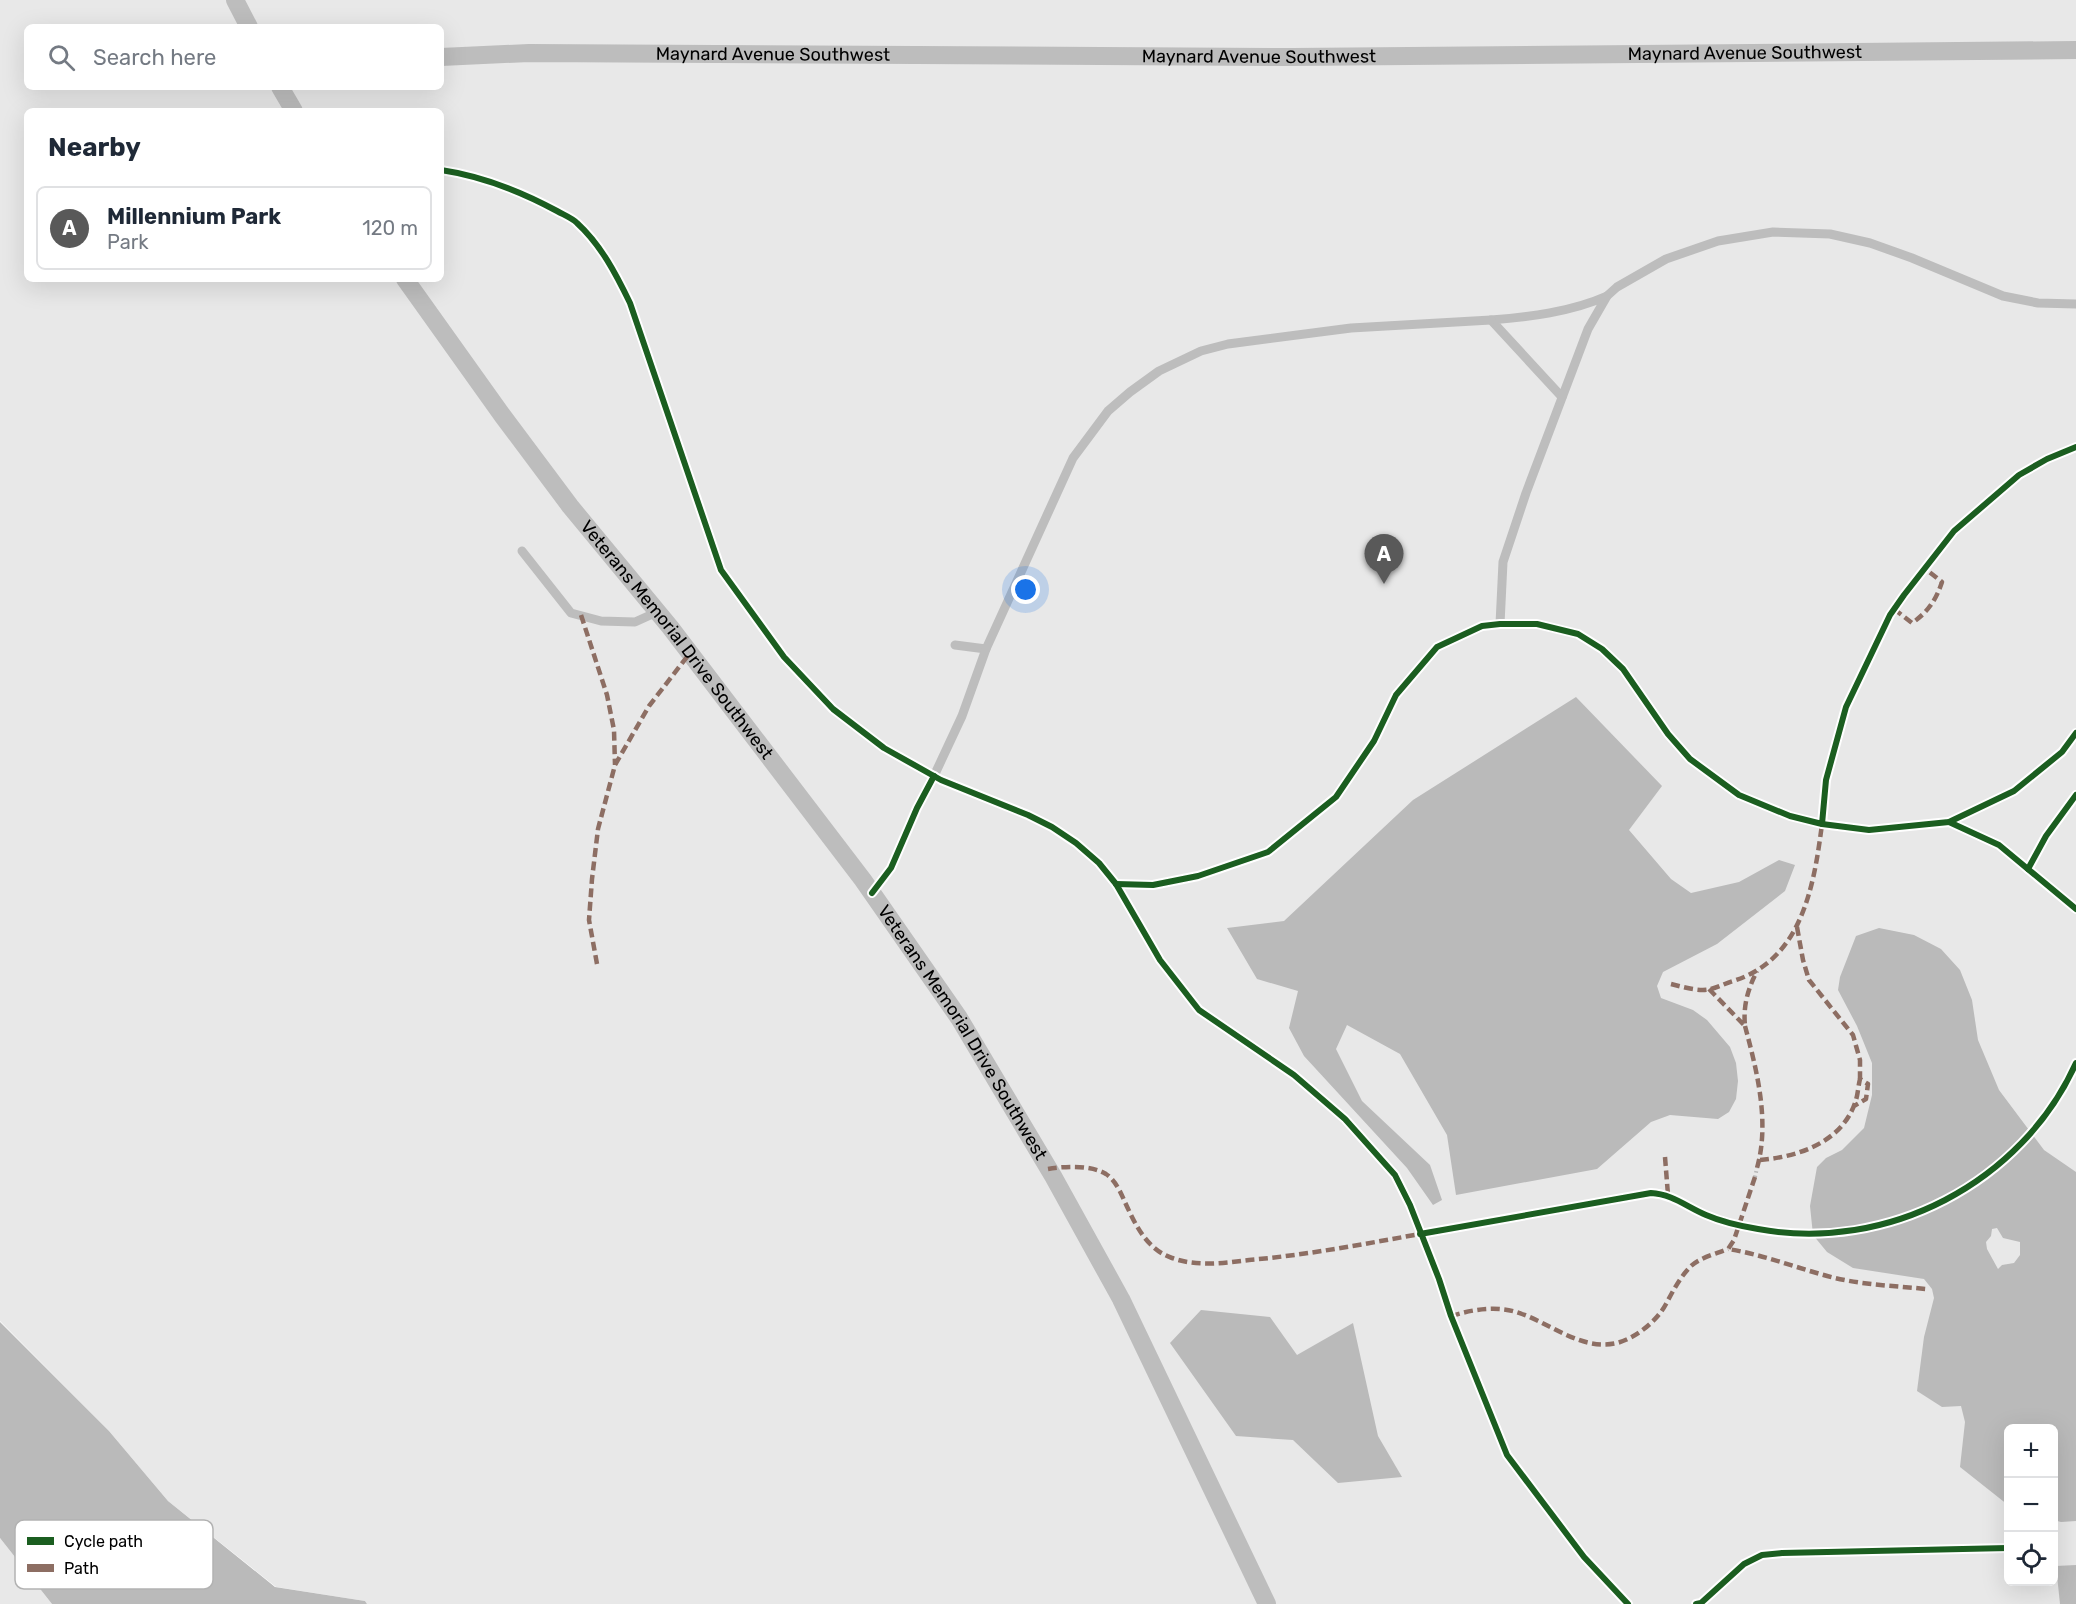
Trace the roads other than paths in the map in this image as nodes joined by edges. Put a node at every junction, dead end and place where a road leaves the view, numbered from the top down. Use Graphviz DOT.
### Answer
graph roads {
  1 [pos="235,0"];
  2 [pos="247,24"];
  3 [pos="2076,50"];
  4 [pos="444,57"];
  5 [pos="282,90"];
  6 [pos="292,108"];
  7 [pos="407,282"];
  8 [pos="1607,296"];
  9 [pos="2076,304"];
  10 [pos="1491,320"];
  11 [pos="1562,397"];
  12 [pos="522,551"];
  13 [pos="657,612"];
  14 [pos="1500,624"];
  15 [pos="955,645"];
  16 [pos="986,649"];
  17 [pos="934,776"];
  18 [pos="1267,1604"];
  1 -- 2 [label="street"];
  3 -- 4 [label="street, Maynard Avenue Southwest"];
  5 -- 6 [label="street"];
  7 -- 13 [label="street, Veterans Memorial Drive Southwest"];
  8 -- 9 [label="lane"];
  8 -- 10 [label="lane"];
  8 -- 11 [label="lane"];
  10 -- 11 [label="lane"];
  10 -- 16 [label="lane"];
  11 -- 14 [label="lane"];
  12 -- 13 [label="lane"];
  13 -- 18 [label="street, Veterans Memorial Drive Southwest"];
  15 -- 16 [label="lane"];
  16 -- 17 [label="lane"];
}
